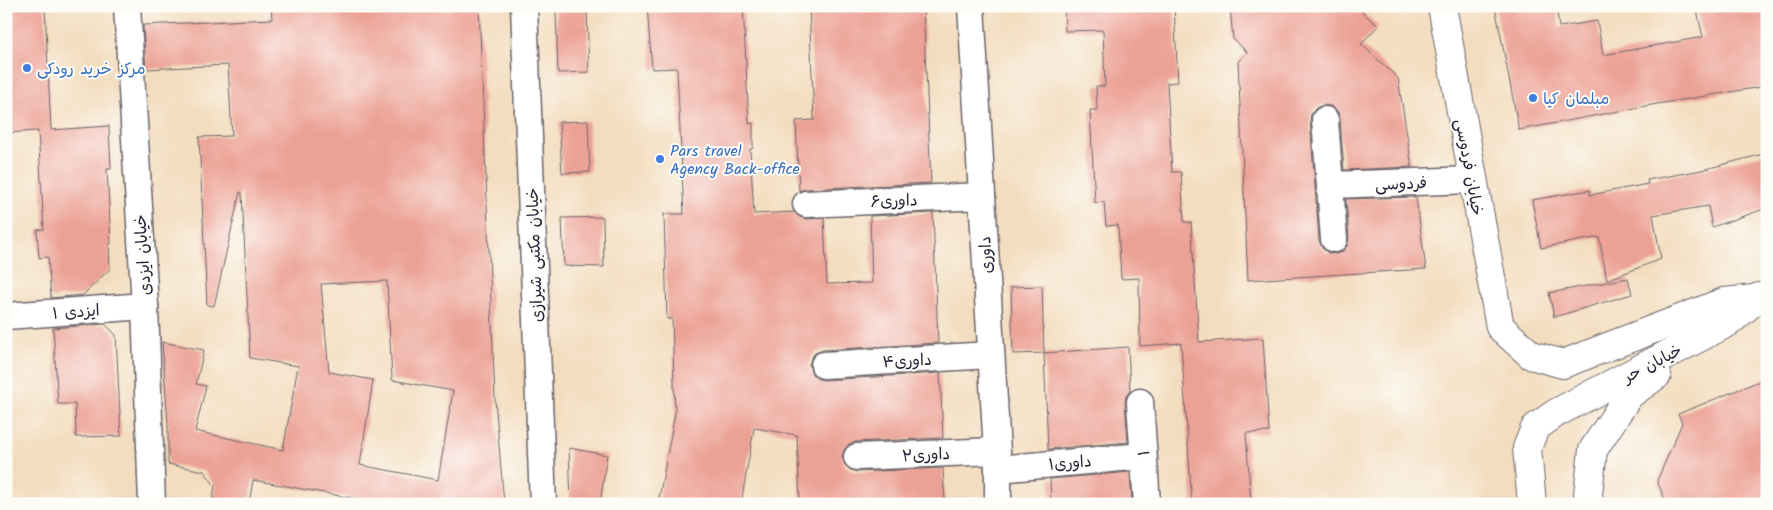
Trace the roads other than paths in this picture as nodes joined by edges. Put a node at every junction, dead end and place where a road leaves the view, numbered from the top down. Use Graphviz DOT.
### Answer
graph roads {
  1 [pos="127,6"];
  2 [pos="524,6"];
  3 [pos="971,6"];
  4 [pos="1442,6"];
  5 [pos="1326,120"];
  6 [pos="1472,180"];
  7 [pos="1330,185"];
  8 [pos="982,196"];
  9 [pos="806,204"];
  10 [pos="1334,239"];
  11 [pos="1761,296"];
  12 [pos="145,306"];
  13 [pos="6,316"];
  14 [pos="1729,322"];
  15 [pos="990,355"];
  16 [pos="824,365"];
  17 [pos="1140,402"];
  18 [pos="1143,456"];
  19 [pos="857,457"];
  20 [pos="997,460"];
  21 [pos="152,504"];
  22 [pos="543,504"];
  23 [pos="998,504"];
  24 [pos="1147,504"];
  25 [pos="1532,504"];
  26 [pos="1589,504"];
  1 -- 12 [label="street, خیابان ایزدی"];
  2 -- 22 [label="street, خیابان مکتبی شیرازی"];
  3 -- 8 [label="street, داوری"];
  4 -- 6 [label="street, خیابان فردوسی"];
  5 -- 7 [label="street"];
  6 -- 7 [label="street, فردوسی"];
  6 -- 11 [label="street, خیابان فردوسی"];
  7 -- 10 [label="street"];
  8 -- 9 [label="street, داوری۶"];
  8 -- 15 [label="street, داوری"];
  11 -- 14 [label="street, خیابان حر"];
  12 -- 13 [label="street, ایزدی ۱"];
  12 -- 21 [label="street, خیابان ایزدی"];
  14 -- 25 [label="street, خیابان حر"];
  14 -- 26 [label="street"];
  15 -- 16 [label="street, داوری۴"];
  15 -- 20 [label="street, داوری"];
  17 -- 18 [label="street, ۱"];
  18 -- 20 [label="street, داوری۱"];
  18 -- 24 [label="street, ۱"];
  19 -- 20 [label="street, داوری۲"];
  20 -- 23 [label="street, داوری"];
}
